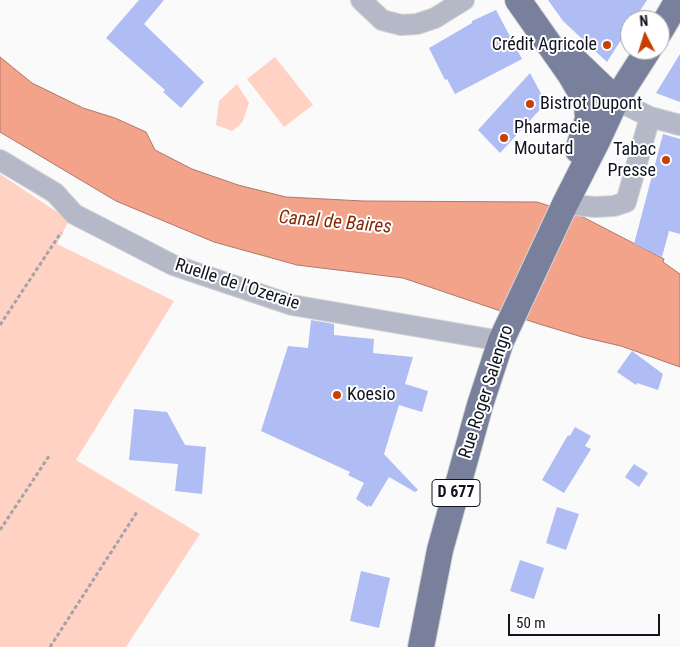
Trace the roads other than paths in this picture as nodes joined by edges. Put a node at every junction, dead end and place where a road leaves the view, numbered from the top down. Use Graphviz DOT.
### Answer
graph roads {
  1 [pos="361,0"];
  2 [pos="464,0"];
  3 [pos="518,0"];
  4 [pos="678,0"];
  5 [pos="670,14"];
  6 [pos="532,22"];
  7 [pos="642,60"];
  8 [pos="570,74"];
  9 [pos="616,100"];
  10 [pos="650,117"];
  11 [pos="680,125"];
  12 [pos="0,160"];
  13 [pos="565,204"];
  14 [pos="501,341"];
  15 [pos="421,647"];
  1 -- 2 [label="street"];
  3 -- 6 [label="main road, D 677"];
  4 -- 5 [label="main road"];
  6 -- 8 [label="main road, D 677"];
  6 -- 9 [label="main road, D 677"];
  7 -- 9 [label="main road"];
  8 -- 9 [label="main road, D 677"];
  8 -- 13 [label="main road, D 677"];
  9 -- 10 [label="street"];
  9 -- 13 [label="main road"];
  10 -- 11 [label="street"];
  10 -- 13 [label="street"];
  12 -- 14 [label="street, Ruelle de l'Ozeraie"];
  13 -- 14 [label="main road, Rue Roger Salengro / D 677"];
  14 -- 15 [label="main road, Rue Roger Salengro / D 677"];
}
